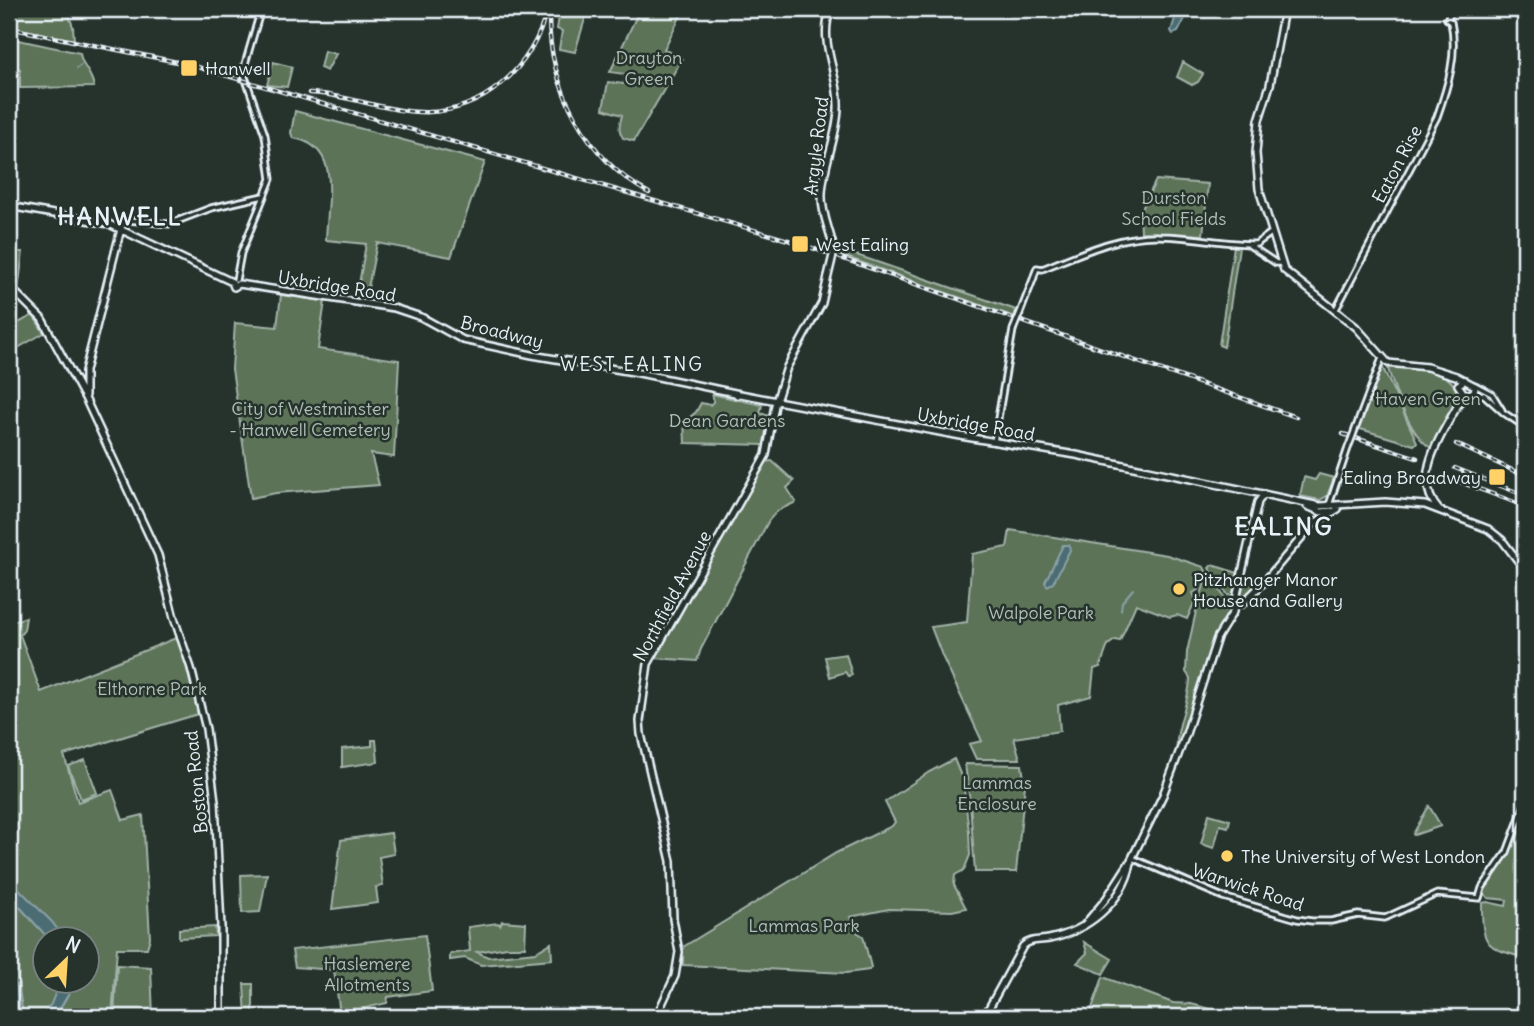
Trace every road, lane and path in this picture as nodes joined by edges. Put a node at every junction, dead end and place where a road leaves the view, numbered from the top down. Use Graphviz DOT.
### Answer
graph roads {
  1 [pos="261,9"];
  2 [pos="831,9"];
  3 [pos="1284,9"];
  4 [pos="1448,9"];
  5 [pos="263,196"];
  6 [pos="250,197"];
  7 [pos="9,206"];
  8 [pos="258,208"];
  9 [pos="121,229"];
  10 [pos="1271,233"];
  11 [pos="1256,247"];
  12 [pos="834,249"];
  13 [pos="1282,263"];
  14 [pos="235,282"];
  15 [pos="9,286"];
  16 [pos="1335,311"];
  17 [pos="429,322"];
  18 [pos="1384,360"];
  19 [pos="85,371"];
  20 [pos="72,376"];
  21 [pos="1451,376"];
  22 [pos="1465,380"];
  23 [pos="1473,384"];
  24 [pos="1458,386"];
  25 [pos="1473,393"];
  26 [pos="1465,395"];
  27 [pos="85,398"];
  28 [pos="762,399"];
  29 [pos="776,400"];
  30 [pos="774,413"];
  31 [pos="1504,413"];
  32 [pos="1525,427"];
  33 [pos="994,442"];
  34 [pos="1253,491"];
  35 [pos="1430,493"];
  36 [pos="1264,494"];
  37 [pos="1258,502"];
  38 [pos="1305,503"];
  39 [pos="1314,505"];
  40 [pos="1334,505"];
  41 [pos="1425,505"];
  42 [pos="1439,510"];
  43 [pos="1321,512"];
  44 [pos="1316,522"];
  45 [pos="1525,570"];
  46 [pos="1235,604"];
  47 [pos="1525,804"];
  48 [pos="1132,859"];
  49 [pos="221,1017"];
  50 [pos="656,1017"];
  51 [pos="984,1017"];
  1 -- 5 [label="street"];
  2 -- 12 [label="main road, Argyle Road"];
  3 -- 10 [label="main road"];
  4 -- 16 [label="street, Eaton Rise"];
  5 -- 6 [label="street"];
  5 -- 8 [label="street"];
  6 -- 8 [label="street"];
  6 -- 9 [label="street"];
  7 -- 9 [label="main road, Uxbridge Road"];
  8 -- 14 [label="street"];
  9 -- 14 [label="main road, Uxbridge Road"];
  9 -- 19 [label="main road, Boston Road"];
  10 -- 11 [label="street"];
  10 -- 13 [label="main road"];
  11 -- 13 [label="street"];
  11 -- 33 [label="street, bridge"];
  12 -- 29 [label="main road, Northfield Avenue, bridge"];
  13 -- 16 [label="main road"];
  14 -- 17 [label="main road, Uxbridge Road"];
  15 -- 20 [label="main road, Boston Road"];
  16 -- 18 [label="main road"];
  17 -- 28 [label="main road, Broadway"];
  18 -- 21 [label="main road"];
  18 -- 40 [label="street, bridge"];
  19 -- 20 [label="main road"];
  19 -- 27 [label="main road, Boston Road"];
  20 -- 27 [label="main road, Boston Road"];
  21 -- 22 [label="main road"];
  21 -- 24 [label="main road"];
  22 -- 23 [label="main road"];
  22 -- 24 [label="main road"];
  23 -- 25 [label="main road"];
  23 -- 31 [label="street"];
  24 -- 26 [label="main road"];
  25 -- 26 [label="main road"];
  25 -- 31 [label="street"];
  26 -- 35 [label="main road"];
  27 -- 49 [label="main road, Boston Road"];
  28 -- 29 [label="main road, Broadway"];
  28 -- 30 [label="main road"];
  29 -- 30 [label="main road, Northfield Avenue"];
  29 -- 33 [label="main road, Uxbridge Road"];
  30 -- 50 [label="main road, Northfield Avenue"];
  31 -- 32 [label="street"];
  33 -- 34 [label="main road, Uxbridge Road"];
  34 -- 36 [label="main road, Uxbridge Road"];
  34 -- 37 [label="main road"];
  35 -- 41 [label="main road"];
  35 -- 42 [label="main road"];
  36 -- 37 [label="main road"];
  36 -- 38 [label="main road, Uxbridge Road"];
  37 -- 46 [label="main road"];
  38 -- 39 [label="main road"];
  38 -- 40 [label="street"];
  38 -- 43 [label="main road"];
  39 -- 40 [label="main road"];
  39 -- 43 [label="main road"];
  40 -- 41 [label="main road"];
  40 -- 43 [label="main road"];
  40 -- 44 [label="main road"];
  41 -- 42 [label="main road"];
  42 -- 45 [label="main road"];
  43 -- 44 [label="main road"];
  44 -- 46 [label="main road"];
  46 -- 48 [label="main road"];
  47 -- 48 [label="street, Warwick Road"];
  48 -- 51 [label="main road"];
}
